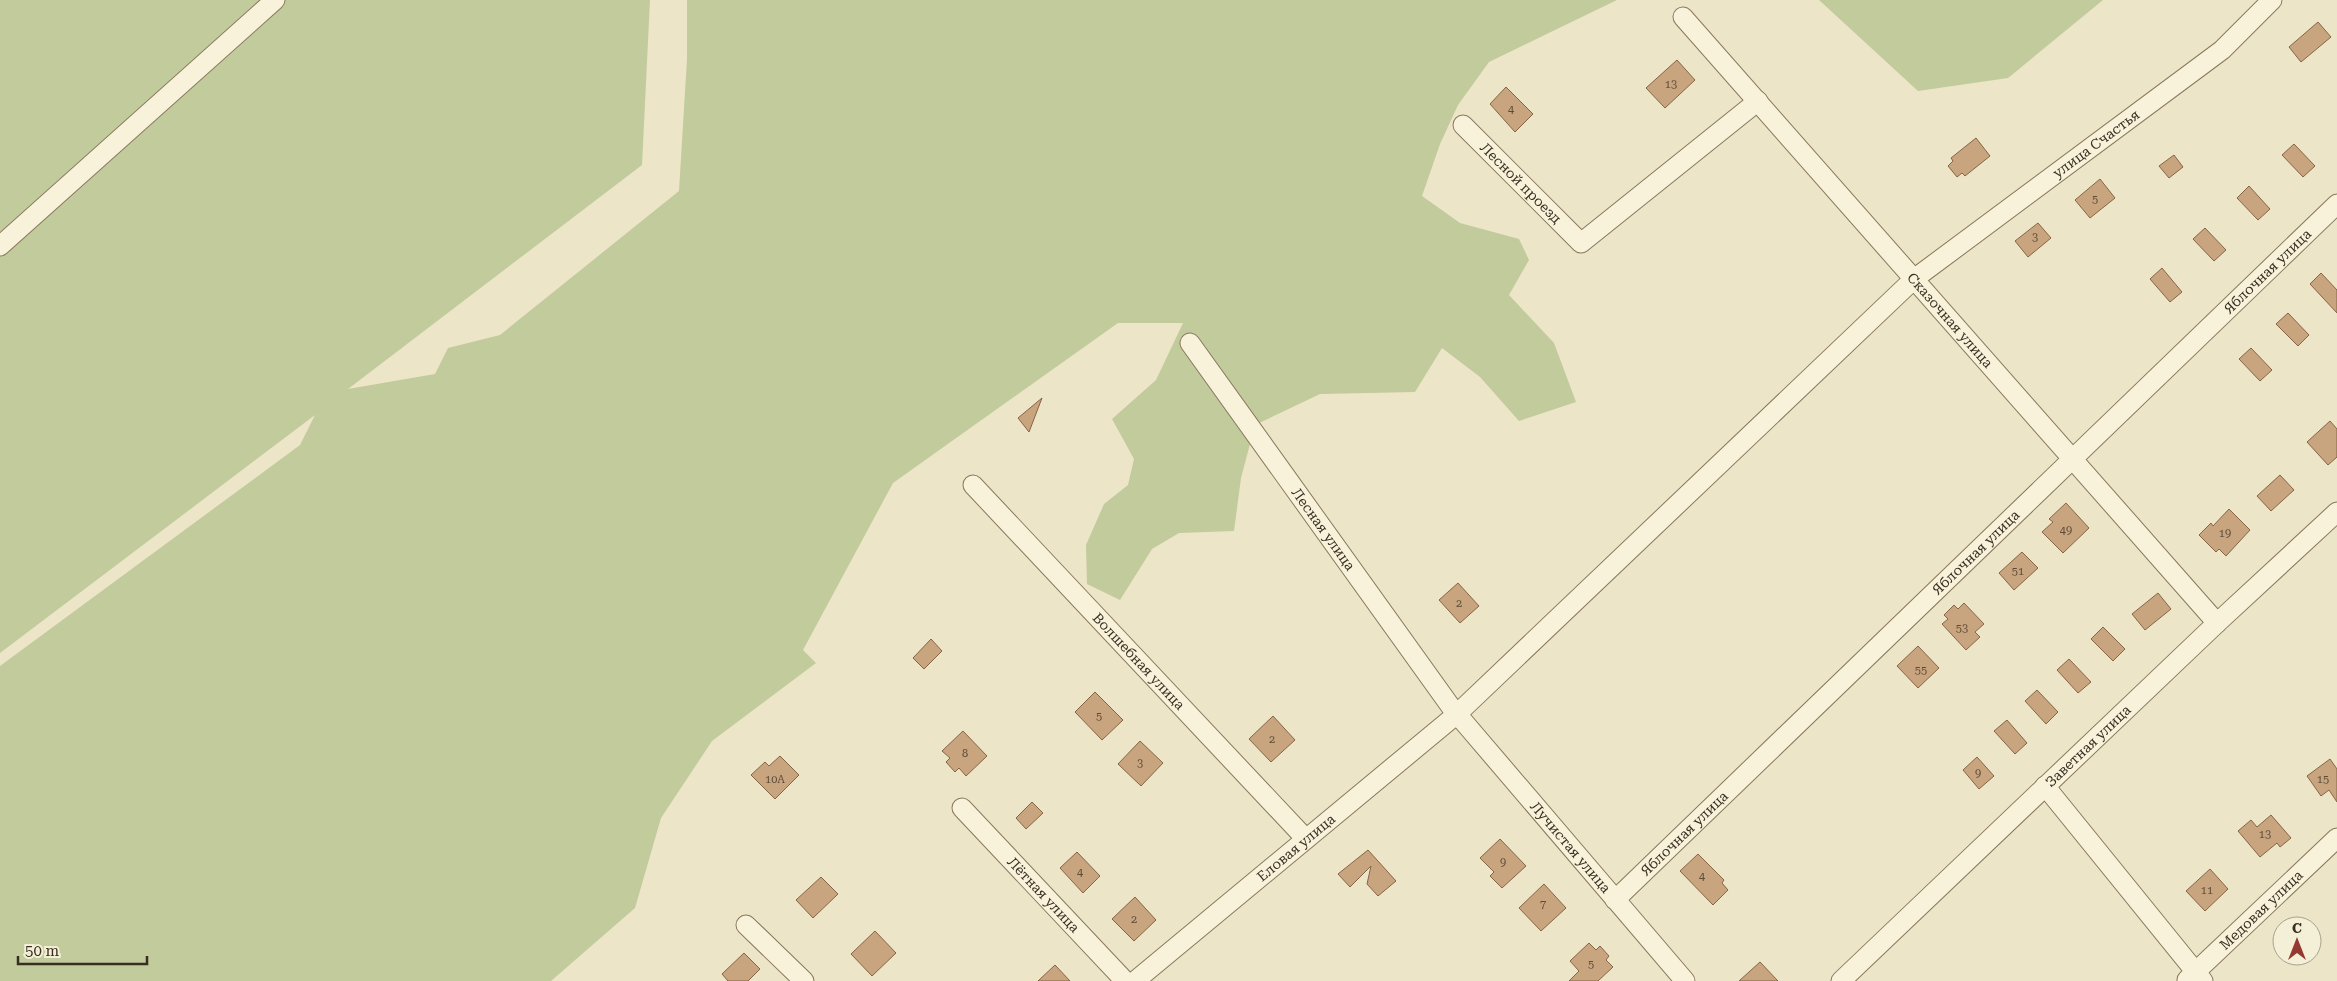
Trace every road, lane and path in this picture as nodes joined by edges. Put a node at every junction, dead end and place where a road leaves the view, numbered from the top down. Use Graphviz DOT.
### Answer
graph roads {
  1 [pos="275,0"];
  2 [pos="2272,0"];
  3 [pos="1683,17"];
  4 [pos="1758,101"];
  5 [pos="1463,125"];
  6 [pos="2337,204"];
  7 [pos="0,246"];
  8 [pos="1914,279"];
  9 [pos="1190,343"];
  10 [pos="2073,459"];
  11 [pos="973,485"];
  12 [pos="2337,512"];
  13 [pos="2217,623"];
  14 [pos="1456,714"];
  15 [pos="2044,786"];
  16 [pos="962,808"];
  17 [pos="2337,838"];
  18 [pos="1306,839"];
  19 [pos="1615,900"];
  20 [pos="746,925"];
  21 [pos="2195,978"];
  22 [pos="804,981"];
  23 [pos="1125,981"];
  24 [pos="1136,981"];
  25 [pos="1684,981"];
  26 [pos="1841,981"];
  1 -- 7 [label="street"];
  2 -- 8 [label="street, улица Счастья"];
  3 -- 4 [label="street, Сказочная улица"];
  4 -- 5 [label="street, Лесной проезд"];
  4 -- 8 [label="street, Сказочная улица"];
  6 -- 10 [label="street, Яблочная улица"];
  8 -- 10 [label="street, Сказочная улица"];
  8 -- 14 [label="street, улица Счастья"];
  9 -- 14 [label="street, Лесная улица"];
  10 -- 13 [label="street, Сказочная улица"];
  10 -- 19 [label="street, Яблочная улица"];
  11 -- 18 [label="street, Волшебная улица"];
  12 -- 13 [label="street, Заветная улица"];
  13 -- 15 [label="street, Заветная улица"];
  14 -- 18 [label="street, Еловая улица"];
  14 -- 19 [label="street, Лучистая улица"];
  15 -- 21 [label="street"];
  15 -- 26 [label="street, Заветная улица"];
  16 -- 23 [label="street, Лётная улица"];
  17 -- 21 [label="street, Медовая улица"];
  18 -- 24 [label="street, Еловая улица"];
  19 -- 25 [label="street, Лучистая улица"];
  20 -- 22 [label="street"];
}
